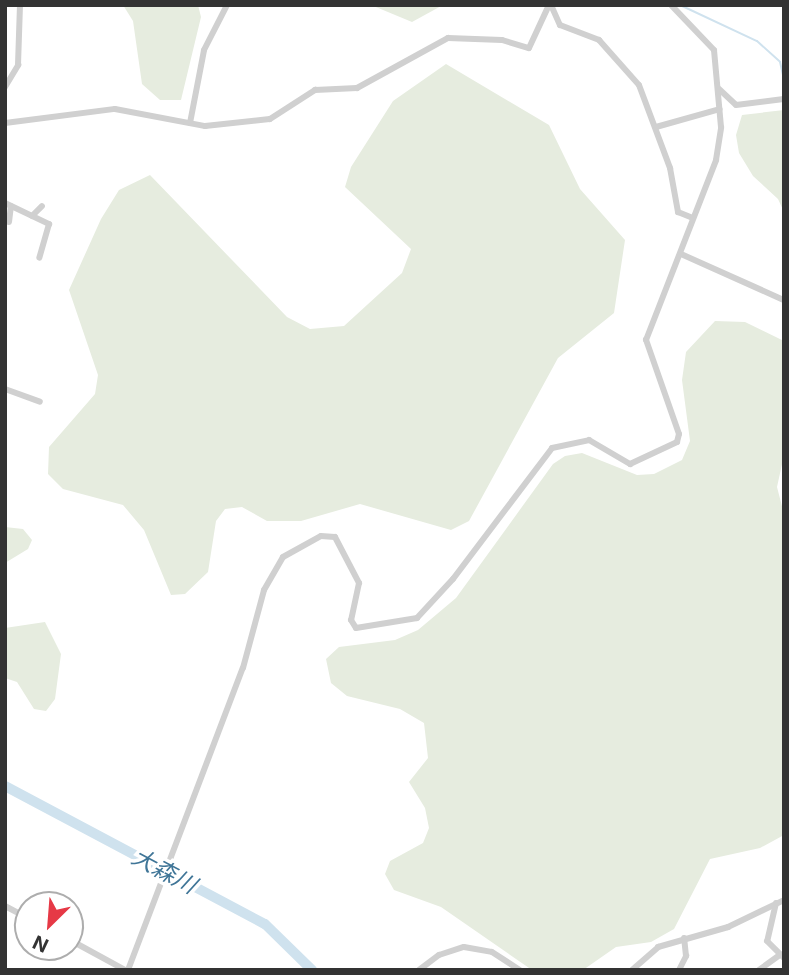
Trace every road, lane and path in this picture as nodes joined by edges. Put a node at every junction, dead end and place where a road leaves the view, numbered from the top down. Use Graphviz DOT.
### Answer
graph roads {
  1 [pos="20,5"];
  2 [pos="228,5"];
  3 [pos="550,5"];
  4 [pos="671,5"];
  5 [pos="5,87"];
  6 [pos="719,89"];
  7 [pos="784,99"];
  8 [pos="720,109"];
  9 [pos="5,123"];
  10 [pos="190,123"];
  11 [pos="656,127"];
  12 [pos="8,204"];
  13 [pos="42,206"];
  14 [pos="32,216"];
  15 [pos="693,218"];
  16 [pos="9,222"];
  17 [pos="681,254"];
  18 [pos="39,258"];
  19 [pos="784,300"];
  20 [pos="5,389"];
  21 [pos="40,402"];
  22 [pos="784,900"];
  23 [pos="776,903"];
  24 [pos="684,937"];
  25 [pos="84,948"];
  26 [pos="782,957"];
  27 [pos="762,969"];
  28 [pos="126,970"];
  29 [pos="419,970"];
  30 [pos="520,970"];
  31 [pos="632,970"];
  32 [pos="679,970"];
  1 -- 5 [label="street"];
  2 -- 10 [label="street"];
  3 -- 10 [label="street"];
  3 -- 11 [label="street"];
  4 -- 6 [label="street"];
  6 -- 7 [label="street"];
  6 -- 8 [label="street"];
  8 -- 11 [label="street"];
  8 -- 15 [label="street"];
  9 -- 10 [label="street"];
  11 -- 15 [label="street"];
  12 -- 14 [label="street"];
  12 -- 16 [label="street"];
  13 -- 14 [label="street"];
  14 -- 18 [label="street"];
  15 -- 17 [label="street"];
  17 -- 19 [label="street"];
  17 -- 28 [label="street"];
  20 -- 21 [label="street"];
  22 -- 23 [label="street"];
  23 -- 24 [label="street"];
  23 -- 26 [label="street"];
  24 -- 31 [label="street"];
  24 -- 32 [label="street"];
  25 -- 28 [label="street"];
  26 -- 27 [label="street"];
  29 -- 30 [label="street"];
}
